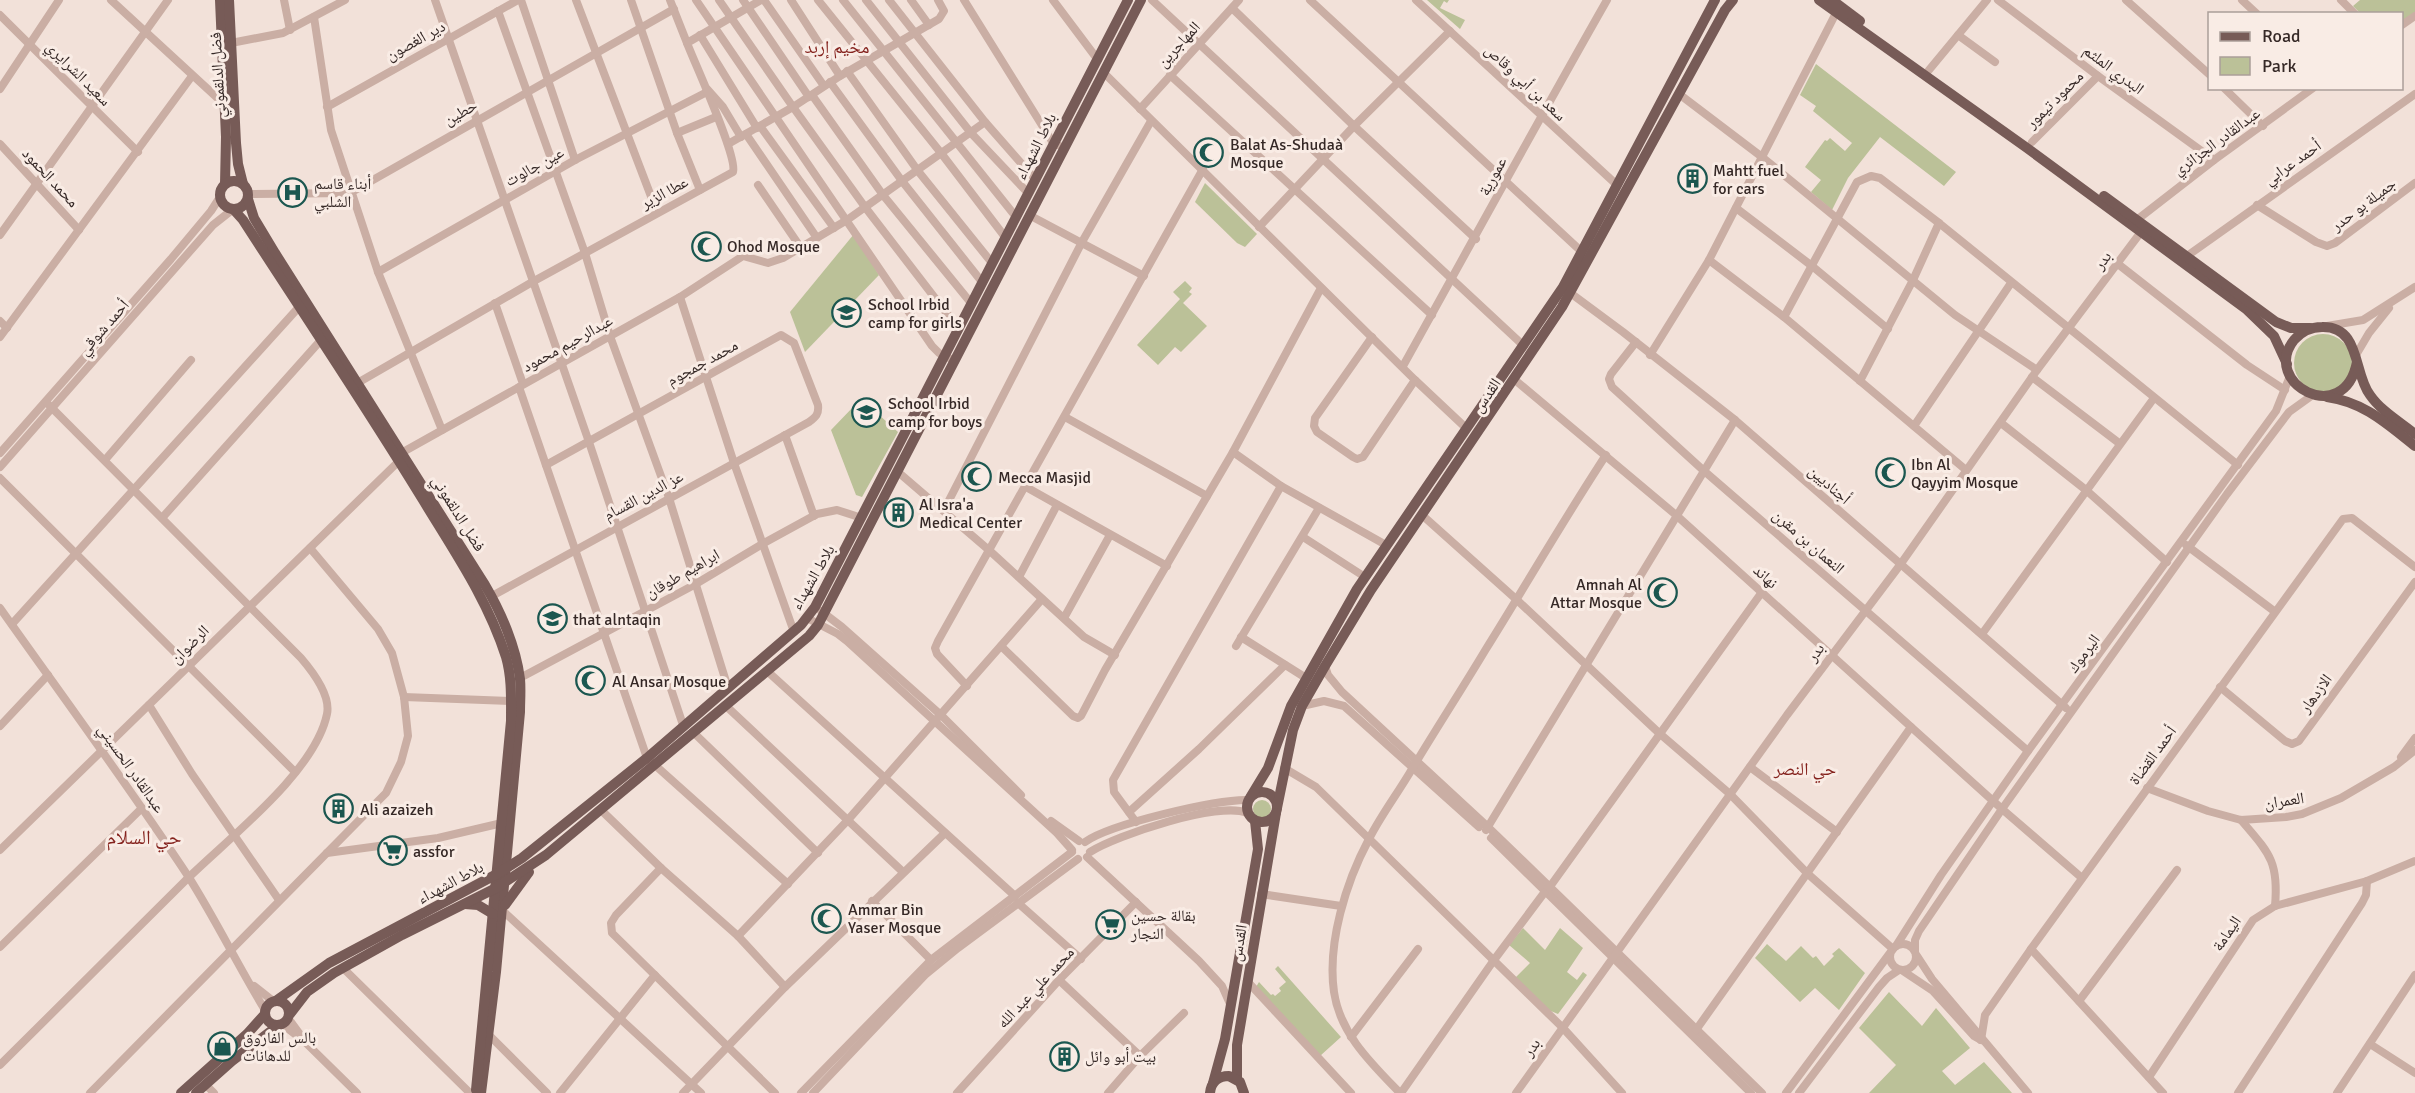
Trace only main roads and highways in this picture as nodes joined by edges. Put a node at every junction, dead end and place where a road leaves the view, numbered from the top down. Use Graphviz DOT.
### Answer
graph roads {
  1 [pos="220,0"];
  2 [pos="229,0"];
  3 [pos="1141,0"];
  4 [pos="1715,0"];
  5 [pos="1733,0"];
  6 [pos="1819,0"];
  7 [pos="1832,0"];
  8 [pos="1127,1"];
  9 [pos="1058,145"];
  10 [pos="225,184"];
  11 [pos="243,184"];
  12 [pos="248,197"];
  13 [pos="233,210"];
  14 [pos="1567,290"];
  15 [pos="2316,328"];
  16 [pos="2357,358"];
  17 [pos="2287,364"];
  18 [pos="355,385"];
  19 [pos="2319,395"];
  20 [pos="2415,434"];
  21 [pos="2415,446"];
  22 [pos="401,456"];
  23 [pos="820,611"];
  24 [pos="650,761"];
  25 [pos="1249,798"];
  26 [pos="1276,811"];
  27 [pos="1251,817"];
  28 [pos="509,834"];
  29 [pos="540,844"];
  30 [pos="499,849"];
  31 [pos="546,855"];
  32 [pos="501,872"];
  33 [pos="501,885"];
  34 [pos="459,900"];
  35 [pos="500,911"];
  36 [pos="270,1006"];
  37 [pos="285,1020"];
  38 [pos="1241,1085"];
  39 [pos="1211,1090"];
  40 [pos="181,1093"];
  41 [pos="196,1093"];
  42 [pos="476,1093"];
  43 [pos="482,1093"];
  1 -- 10 [label="main road"];
  2 -- 11 [label="main road, فضل الدلقموني"];
  3 -- 9 [label="main road"];
  4 -- 14 [label="main road, القدس"];
  5 -- 14 [label="main road, القدس"];
  6 -- 17 [label="main road"];
  7 -- 15 [label="main road"];
  8 -- 9 [label="main road, بلاط الشهداء"];
  9 -- 23 [label="main road"];
  9 -- 23 [label="main road, بلاط الشهداء"];
  10 -- 11 [label="main road"];
  10 -- 13 [label="main road"];
  11 -- 12 [label="main road"];
  12 -- 13 [label="main road"];
  12 -- 18 [label="main road, فضل الدلقموني"];
  13 -- 18 [label="main road, فضل الدلقموني"];
  14 -- 25 [label="main road, القدس"];
  14 -- 26 [label="main road, القدس"];
  15 -- 16 [label="main road"];
  15 -- 17 [label="main road"];
  16 -- 19 [label="main road"];
  16 -- 20 [label="main road"];
  17 -- 19 [label="main road"];
  18 -- 22 [label="main road, فضل الدلقموني"];
  19 -- 21 [label="main road"];
  22 -- 28 [label="main road, فضل الدلقموني"];
  22 -- 30 [label="main road, فضل الدلقموني"];
  23 -- 24 [label="main road, بلاط الشهداء"];
  23 -- 24 [label="main road"];
  24 -- 29 [label="main road, بلاط الشهداء"];
  24 -- 31 [label="main road"];
  25 -- 26 [label="main road"];
  25 -- 27 [label="main road"];
  26 -- 27 [label="main road"];
  26 -- 38 [label="main road, القدس"];
  27 -- 39 [label="main road, القدس"];
  28 -- 29 [label="main road"];
  28 -- 32 [label="main road, فضل الدلقموني"];
  29 -- 32 [label="main road, بلاط الشهداء"];
  30 -- 32 [label="main road, فضل الدلقموني"];
  30 -- 34 [label="main road"];
  31 -- 33 [label="main road"];
  31 -- 35 [label="main road"];
  32 -- 33 [label="main road, فضل الدلقموني"];
  32 -- 34 [label="main road, بلاط الشهداء"];
  33 -- 34 [label="main road"];
  33 -- 35 [label="main road, فضل الدلقموني"];
  34 -- 35 [label="main road"];
  34 -- 36 [label="main road, بلاط الشهداء"];
  34 -- 37 [label="main road"];
  35 -- 42 [label="main road"];
  35 -- 43 [label="main road"];
  36 -- 37 [label="main road"];
  36 -- 37 [label="main road"];
  36 -- 40 [label="main road, بلاط الشهداء"];
  37 -- 41 [label="main road"];
  38 -- 39 [label="main road"];
}
